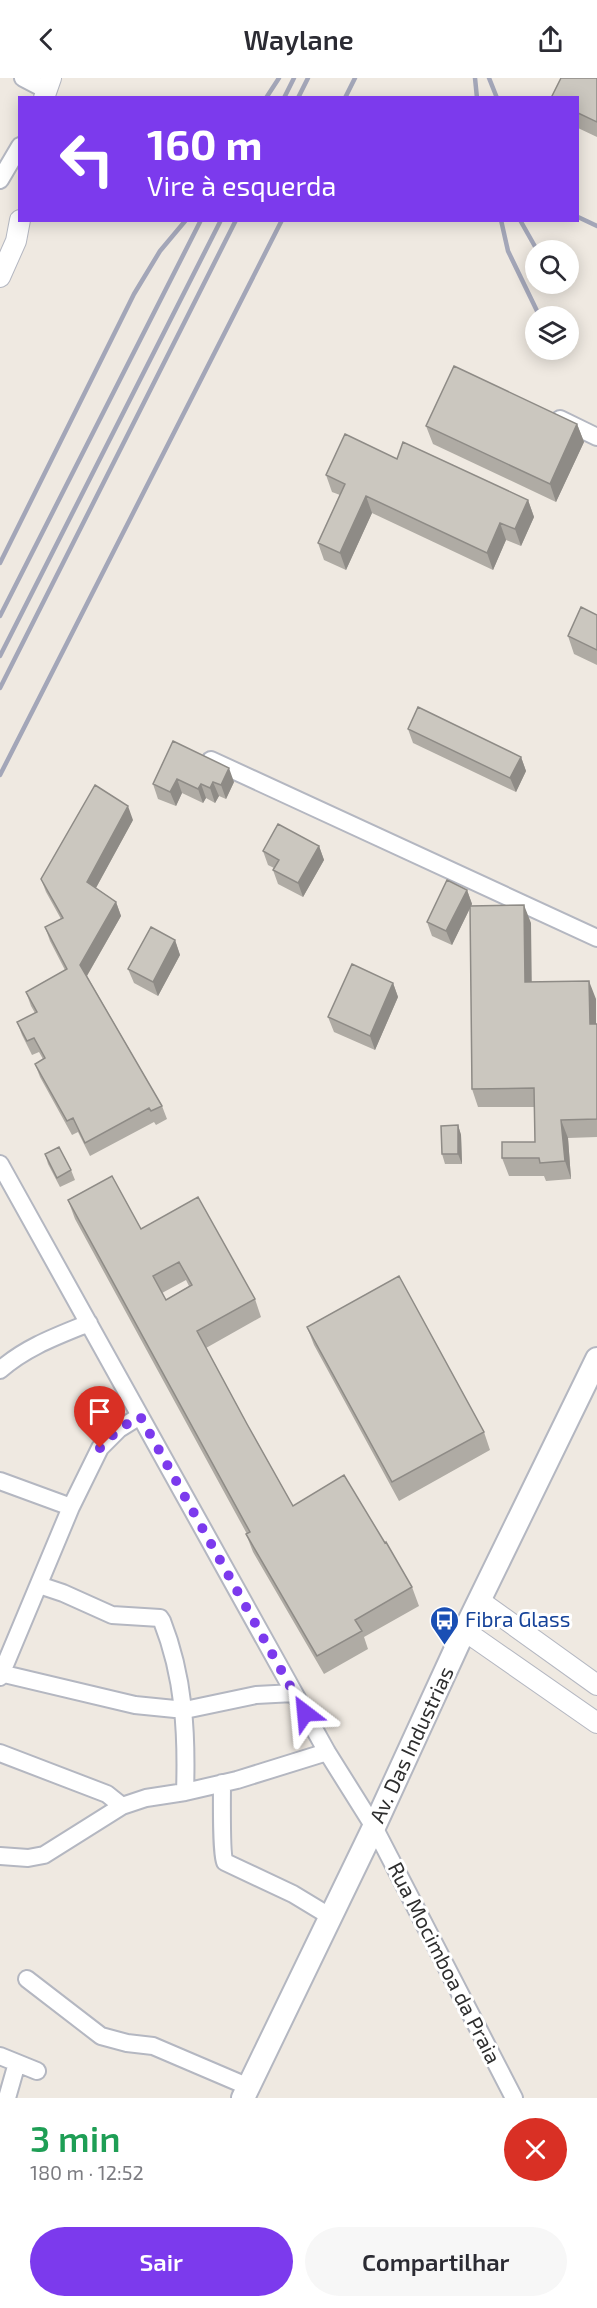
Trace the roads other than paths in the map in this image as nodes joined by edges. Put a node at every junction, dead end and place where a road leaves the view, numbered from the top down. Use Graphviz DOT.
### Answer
graph roads {
  1 [pos="23,78"];
  2 [pos="47,88"];
  3 [pos="18,149"];
  4 [pos="0,180"];
  5 [pos="20,222"];
  6 [pos="0,277"];
  7 [pos="547,413"];
  8 [pos="597,437"];
  9 [pos="197,753"];
  10 [pos="597,938"];
  11 [pos="3,1175"];
  12 [pos="89,1323"];
  13 [pos="597,1359"];
  14 [pos="0,1370"];
  15 [pos="140,1416"];
  16 [pos="0,1481"];
  17 [pos="71,1507"];
  18 [pos="39,1585"];
  19 [pos="480,1600"];
  20 [pos="465,1631"];
  21 [pos="1,1674"];
  22 [pos="597,1685"];
  23 [pos="294,1693"];
  24 [pos="184,1710"];
  25 [pos="597,1723"];
  26 [pos="327,1752"];
  27 [pos="0,1753"];
  28 [pos="222,1783"];
  29 [pos="185,1792"];
  30 [pos="122,1806"];
  31 [pos="374,1827"];
  32 [pos="0,1856"];
  33 [pos="331,1917"];
  34 [pos="27,1979"];
  35 [pos="0,2056"];
  36 [pos="17,2063"];
  37 [pos="37,2071"];
  38 [pos="246,2092"];
  39 [pos="7,2098"];
  40 [pos="514,2098"];
  1 -- 2 [label="street"];
  3 -- 4 [label="street"];
  5 -- 6 [label="street"];
  7 -- 8 [label="street"];
  9 -- 10 [label="street"];
  11 -- 12 [label="street, Rua Mocimboa da Praia"];
  12 -- 14 [label="street"];
  12 -- 15 [label="street, Rua Mocimboa da Praia"];
  13 -- 19 [label="main road, Av. Das Industrias"];
  15 -- 17 [label="street"];
  15 -- 23 [label="street, Rua Mocimboa da Praia"];
  16 -- 17 [label="street"];
  17 -- 18 [label="street"];
  18 -- 21 [label="street"];
  18 -- 24 [label="street"];
  19 -- 20 [label="main road, Av. Das Industrias"];
  19 -- 22 [label="street"];
  20 -- 25 [label="street"];
  20 -- 31 [label="main road, Av. Das Industrias"];
  21 -- 24 [label="street"];
  23 -- 24 [label="street"];
  23 -- 26 [label="street, Rua Mocimboa da Praia"];
  24 -- 29 [label="street"];
  26 -- 28 [label="street"];
  26 -- 31 [label="street, Rua Mocimboa da Praia"];
  27 -- 30 [label="street"];
  28 -- 29 [label="street"];
  28 -- 33 [label="street"];
  29 -- 30 [label="street"];
  30 -- 32 [label="street"];
  31 -- 33 [label="main road, Av. Das Industrias"];
  31 -- 40 [label="street, Rua Mocimboa da Praia"];
  33 -- 38 [label="main road, Av. Das Industrias"];
  34 -- 38 [label="street"];
  35 -- 36 [label="street"];
  36 -- 37 [label="street"];
  36 -- 39 [label="street"];
}
